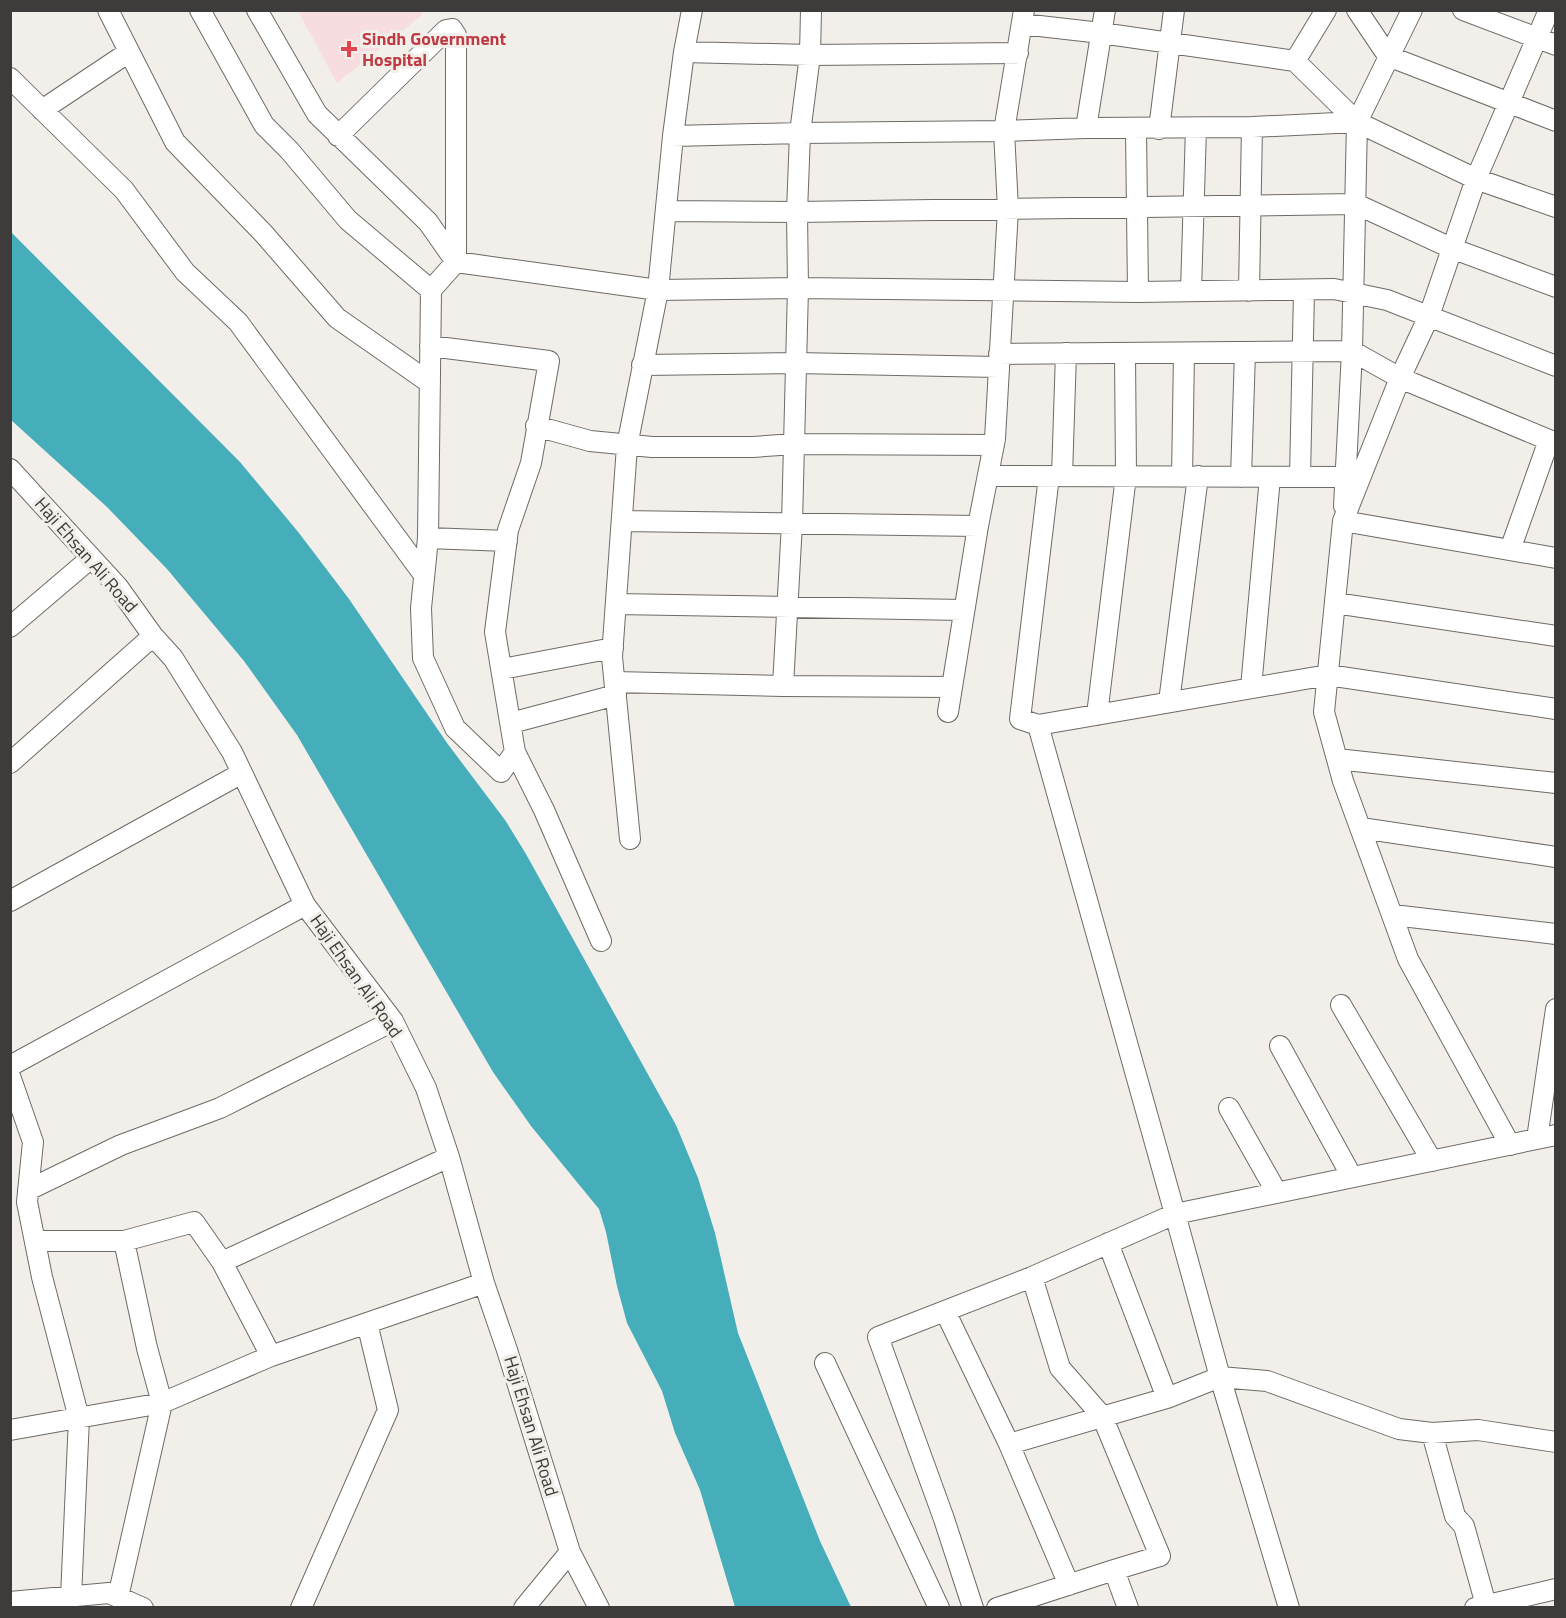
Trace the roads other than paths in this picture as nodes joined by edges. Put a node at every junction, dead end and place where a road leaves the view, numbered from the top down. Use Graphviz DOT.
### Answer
graph roads {
  1 [pos="108,10"];
  2 [pos="200,10"];
  3 [pos="257,10"];
  4 [pos="692,10"];
  5 [pos="811,10"];
  6 [pos="1105,10"];
  7 [pos="1174,10"];
  8 [pos="1326,10"];
  9 [pos="1357,10"];
  10 [pos="1412,10"];
  11 [pos="1463,10"];
  12 [pos="1549,10"];
  13 [pos="1023,17"];
  14 [pos="1101,33"];
  15 [pos="1547,42"];
  16 [pos="1170,43"];
  17 [pos="129,52"];
  18 [pos="684,52"];
  19 [pos="1018,53"];
  20 [pos="810,55"];
  21 [pos="1388,56"];
  22 [pos="1295,61"];
  23 [pos="10,78"];
  24 [pos="1510,103"];
  25 [pos="42,110"];
  26 [pos="1556,121"];
  27 [pos="1357,122"];
  28 [pos="1252,127"];
  29 [pos="1086,128"];
  30 [pos="1196,128"];
  31 [pos="1136,129"];
  32 [pos="1159,129"];
  33 [pos="1004,131"];
  34 [pos="800,133"];
  35 [pos="338,136"];
  36 [pos="673,136"];
  37 [pos="1476,179"];
  38 [pos="1356,204"];
  39 [pos="1138,206"];
  40 [pos="1195,206"];
  41 [pos="1250,206"];
  42 [pos="1556,207"];
  43 [pos="1008,209"];
  44 [pos="666,211"];
  45 [pos="797,212"];
  46 [pos="1451,248"];
  47 [pos="456,262"];
  48 [pos="1556,287"];
  49 [pos="798,288"];
  50 [pos="431,290"];
  51 [pos="658,290"];
  52 [pos="1004,290"];
  53 [pos="1191,291"];
  54 [pos="1249,291"];
  55 [pos="1304,291"];
  56 [pos="1138,292"];
  57 [pos="1352,293"];
  58 [pos="1429,316"];
  59 [pos="430,346"];
  60 [pos="1352,351"];
  61 [pos="1184,352"];
  62 [pos="1245,352"];
  63 [pos="1303,352"];
  64 [pos="1125,353"];
  65 [pos="1066,354"];
  66 [pos="999,361"];
  67 [pos="796,363"];
  68 [pos="642,365"];
  69 [pos="1556,366"];
  70 [pos="1400,378"];
  71 [pos="430,383"];
  72 [pos="536,426"];
  73 [pos="1552,441"];
  74 [pos="794,444"];
  75 [pos="994,445"];
  76 [pos="627,446"];
  77 [pos="988,476"];
  78 [pos="1055,476"];
  79 [pos="1126,476"];
  80 [pos="1190,476"];
  81 [pos="1241,477"];
  82 [pos="1270,477"];
  83 [pos="1300,477"];
  84 [pos="1345,477"];
  85 [pos="14,481"];
  86 [pos="622,520"];
  87 [pos="1343,521"];
  88 [pos="792,523"];
  89 [pos="978,526"];
  90 [pos="428,538"];
  91 [pos="507,541"];
  92 [pos="1510,550"];
  93 [pos="91,558"];
  94 [pos="1556,558"];
  95 [pos="424,575"];
  96 [pos="1335,603"];
  97 [pos="616,604"];
  98 [pos="787,606"];
  99 [pos="964,610"];
  100 [pos="10,627"];
  101 [pos="153,636"];
  102 [pos="1556,636"];
  103 [pos="613,648"];
  104 [pos="502,669"];
  105 [pos="1328,675"];
  106 [pos="783,686"];
  107 [pos="952,687"];
  108 [pos="615,688"];
  109 [pos="1251,688"];
  110 [pos="1169,702"];
  111 [pos="1556,709"];
  112 [pos="948,712"];
  113 [pos="1097,715"];
  114 [pos="511,723"];
  115 [pos="1038,725"];
  116 [pos="515,752"];
  117 [pos="1337,759"];
  118 [pos="10,764"];
  119 [pos="242,773"];
  120 [pos="1556,783"];
  121 [pos="1361,828"];
  122 [pos="630,839"];
  123 [pos="1556,856"];
  124 [pos="10,901"];
  125 [pos="305,905"];
  126 [pos="1393,915"];
  127 [pos="1556,934"];
  128 [pos="601,942"];
  129 [pos="1341,1005"];
  130 [pos="1556,1009"];
  131 [pos="393,1021"];
  132 [pos="1280,1046"];
  133 [pos="10,1066"];
  134 [pos="10,1076"];
  135 [pos="1229,1108"];
  136 [pos="1546,1137"];
  137 [pos="1510,1145"];
  138 [pos="449,1157"];
  139 [pos="1432,1161"];
  140 [pos="1352,1177"];
  141 [pos="28,1190"];
  142 [pos="1277,1193"];
  143 [pos="1175,1214"];
  144 [pos="35,1240"];
  145 [pos="124,1241"];
  146 [pos="1108,1243"];
  147 [pos="222,1262"];
  148 [pos="1032,1277"];
  149 [pos="484,1283"];
  150 [pos="945,1311"];
  151 [pos="367,1323"];
  152 [pos="271,1356"];
  153 [pos="825,1363"];
  154 [pos="1220,1377"];
  155 [pos="1167,1398"];
  156 [pos="162,1403"];
  157 [pos="1102,1416"];
  158 [pos="79,1418"];
  159 [pos="10,1430"];
  160 [pos="1432,1433"];
  161 [pos="1556,1442"];
  162 [pos="1009,1444"];
  163 [pos="570,1552"];
  164 [pos="1114,1570"];
  165 [pos="1069,1585"];
  166 [pos="1556,1589"];
  167 [pos="71,1597"];
  168 [pos="118,1597"];
  169 [pos="10,1602"];
  170 [pos="1481,1606"];
  171 [pos="143,1608"];
  172 [pos="301,1608"];
  173 [pos="524,1608"];
  174 [pos="599,1608"];
  175 [pos="939,1608"];
  176 [pos="973,1608"];
  177 [pos="997,1608"];
  178 [pos="1128,1608"];
  179 [pos="1289,1608"];
  1 -- 17 [label="street"];
  2 -- 50 [label="street"];
  3 -- 35 [label="street"];
  4 -- 18 [label="street"];
  5 -- 20 [label="street"];
  6 -- 14 [label="street"];
  7 -- 16 [label="street"];
  8 -- 22 [label="street"];
  9 -- 21 [label="street"];
  10 -- 21 [label="street"];
  11 -- 15 [label="street"];
  12 -- 15 [label="street"];
  13 -- 14 [label="street"];
  13 -- 19 [label="street"];
  14 -- 16 [label="street"];
  14 -- 29 [label="street"];
  15 -- 24 [label="street"];
  16 -- 22 [label="street"];
  16 -- 32 [label="street"];
  17 -- 25 [label="street"];
  17 -- 71 [label="street"];
  18 -- 20 [label="street"];
  18 -- 36 [label="street"];
  19 -- 20 [label="street"];
  19 -- 33 [label="street"];
  20 -- 34 [label="street"];
  21 -- 24 [label="street"];
  21 -- 27 [label="street"];
  22 -- 27 [label="street"];
  23 -- 25 [label="street"];
  24 -- 26 [label="street"];
  24 -- 37 [label="street"];
  25 -- 95 [label="street"];
  27 -- 28 [label="street"];
  27 -- 37 [label="street"];
  27 -- 38 [label="street"];
  28 -- 30 [label="street"];
  28 -- 41 [label="street"];
  29 -- 31 [label="street"];
  29 -- 33 [label="street"];
  30 -- 32 [label="street"];
  30 -- 40 [label="street"];
  31 -- 32 [label="street"];
  31 -- 39 [label="street"];
  33 -- 34 [label="street"];
  33 -- 43 [label="street"];
  34 -- 36 [label="street"];
  34 -- 45 [label="street"];
  35 -- 47 [label="street"];
  35 -- 47 [label="street"];
  36 -- 44 [label="street"];
  37 -- 42 [label="street"];
  37 -- 46 [label="street"];
  38 -- 41 [label="street"];
  38 -- 46 [label="street"];
  38 -- 57 [label="street"];
  39 -- 40 [label="street"];
  39 -- 43 [label="street"];
  39 -- 56 [label="street"];
  40 -- 41 [label="street"];
  40 -- 53 [label="street"];
  41 -- 54 [label="street"];
  43 -- 45 [label="street"];
  43 -- 52 [label="street"];
  44 -- 45 [label="street"];
  44 -- 51 [label="street"];
  45 -- 49 [label="street"];
  46 -- 48 [label="street"];
  46 -- 58 [label="street"];
  47 -- 50 [label="street"];
  47 -- 51 [label="street"];
  49 -- 51 [label="street"];
  49 -- 52 [label="street"];
  49 -- 67 [label="street"];
  50 -- 59 [label="street"];
  51 -- 68 [label="street"];
  52 -- 56 [label="street"];
  52 -- 66 [label="street"];
  53 -- 54 [label="street"];
  53 -- 56 [label="street"];
  54 -- 55 [label="street"];
  55 -- 57 [label="street"];
  55 -- 63 [label="street"];
  57 -- 58 [label="street"];
  57 -- 60 [label="street"];
  58 -- 69 [label="street"];
  58 -- 70 [label="street"];
  59 -- 71 [label="street"];
  59 -- 72 [label="street"];
  60 -- 63 [label="street"];
  60 -- 70 [label="street"];
  60 -- 84 [label="street"];
  61 -- 62 [label="street"];
  61 -- 64 [label="street"];
  61 -- 80 [label="street"];
  62 -- 63 [label="street"];
  62 -- 81 [label="street"];
  63 -- 83 [label="street"];
  64 -- 65 [label="street"];
  64 -- 79 [label="street"];
  65 -- 66 [label="street"];
  65 -- 78 [label="street"];
  66 -- 67 [label="street"];
  66 -- 75 [label="street"];
  67 -- 68 [label="street"];
  67 -- 74 [label="street"];
  68 -- 76 [label="street"];
  70 -- 73 [label="street"];
  70 -- 87 [label="street"];
  71 -- 90 [label="street"];
  72 -- 76 [label="street"];
  72 -- 91 [label="street"];
  73 -- 92 [label="street"];
  74 -- 75 [label="street"];
  74 -- 76 [label="street"];
  74 -- 88 [label="street"];
  75 -- 77 [label="street"];
  76 -- 86 [label="street"];
  77 -- 78 [label="street"];
  77 -- 89 [label="street"];
  78 -- 79 [label="street"];
  78 -- 115 [label="street"];
  79 -- 80 [label="street"];
  79 -- 113 [label="street"];
  80 -- 81 [label="street"];
  80 -- 110 [label="street"];
  81 -- 82 [label="street"];
  82 -- 83 [label="street"];
  82 -- 109 [label="street"];
  83 -- 84 [label="street"];
  84 -- 87 [label="street"];
  85 -- 93 [label="street, Haji Ehsan Ali Road"];
  86 -- 88 [label="street"];
  86 -- 97 [label="street"];
  87 -- 92 [label="street"];
  87 -- 96 [label="street"];
  88 -- 89 [label="street"];
  88 -- 98 [label="street"];
  89 -- 99 [label="street"];
  90 -- 91 [label="street"];
  90 -- 95 [label="street"];
  91 -- 104 [label="street"];
  92 -- 94 [label="street"];
  93 -- 100 [label="street"];
  93 -- 101 [label="street, Haji Ehsan Ali Road"];
  95 -- 116 [label="street"];
  96 -- 102 [label="street"];
  96 -- 105 [label="street"];
  97 -- 98 [label="street"];
  97 -- 103 [label="street"];
  98 -- 99 [label="street"];
  98 -- 106 [label="street"];
  99 -- 107 [label="street"];
  101 -- 118 [label="street"];
  101 -- 119 [label="street, Haji Ehsan Ali Road"];
  103 -- 104 [label="street"];
  103 -- 108 [label="street"];
  104 -- 114 [label="street"];
  105 -- 109 [label="street"];
  105 -- 111 [label="street"];
  105 -- 117 [label="street"];
  106 -- 107 [label="street"];
  106 -- 108 [label="street"];
  107 -- 112 [label="street"];
  108 -- 114 [label="street"];
  108 -- 122 [label="street"];
  109 -- 110 [label="street"];
  110 -- 113 [label="street"];
  113 -- 115 [label="street"];
  114 -- 116 [label="street"];
  115 -- 143 [label="street"];
  116 -- 128 [label="street"];
  117 -- 120 [label="street"];
  117 -- 121 [label="street"];
  119 -- 124 [label="street"];
  119 -- 125 [label="street, Haji Ehsan Ali Road"];
  121 -- 123 [label="street"];
  121 -- 126 [label="street"];
  125 -- 131 [label="street, Haji Ehsan Ali Road"];
  125 -- 133 [label="street"];
  126 -- 127 [label="street"];
  126 -- 137 [label="street"];
  129 -- 139 [label="street"];
  130 -- 136 [label="street"];
  131 -- 138 [label="street, Haji Ehsan Ali Road"];
  131 -- 141 [label="street"];
  132 -- 140 [label="street"];
  134 -- 141 [label="street"];
  135 -- 142 [label="street"];
  136 -- 137 [label="street"];
  137 -- 139 [label="street"];
  138 -- 147 [label="street"];
  138 -- 149 [label="street, Haji Ehsan Ali Road"];
  139 -- 140 [label="street"];
  140 -- 142 [label="street"];
  141 -- 144 [label="street"];
  142 -- 143 [label="street"];
  143 -- 146 [label="street"];
  143 -- 154 [label="street"];
  144 -- 145 [label="street"];
  144 -- 158 [label="street"];
  145 -- 147 [label="street"];
  145 -- 156 [label="street"];
  146 -- 148 [label="street"];
  146 -- 155 [label="street"];
  147 -- 152 [label="street"];
  148 -- 150 [label="street"];
  148 -- 157 [label="street"];
  149 -- 151 [label="street"];
  149 -- 163 [label="street, Haji Ehsan Ali Road"];
  150 -- 162 [label="street"];
  150 -- 176 [label="street"];
  151 -- 152 [label="street"];
  151 -- 172 [label="street"];
  152 -- 156 [label="street"];
  153 -- 175 [label="street"];
  154 -- 155 [label="street"];
  154 -- 160 [label="street"];
  154 -- 179 [label="street"];
  155 -- 157 [label="street"];
  156 -- 158 [label="street"];
  156 -- 168 [label="street"];
  157 -- 162 [label="street"];
  157 -- 164 [label="street"];
  158 -- 159 [label="street"];
  158 -- 167 [label="street"];
  160 -- 161 [label="street"];
  160 -- 170 [label="street"];
  162 -- 165 [label="street"];
  163 -- 173 [label="street"];
  163 -- 174 [label="street, Haji Ehsan Ali Road"];
  164 -- 165 [label="street"];
  164 -- 178 [label="street"];
  165 -- 177 [label="street"];
  166 -- 170 [label="street"];
  167 -- 168 [label="street"];
  167 -- 169 [label="street"];
  168 -- 171 [label="street"];
}
